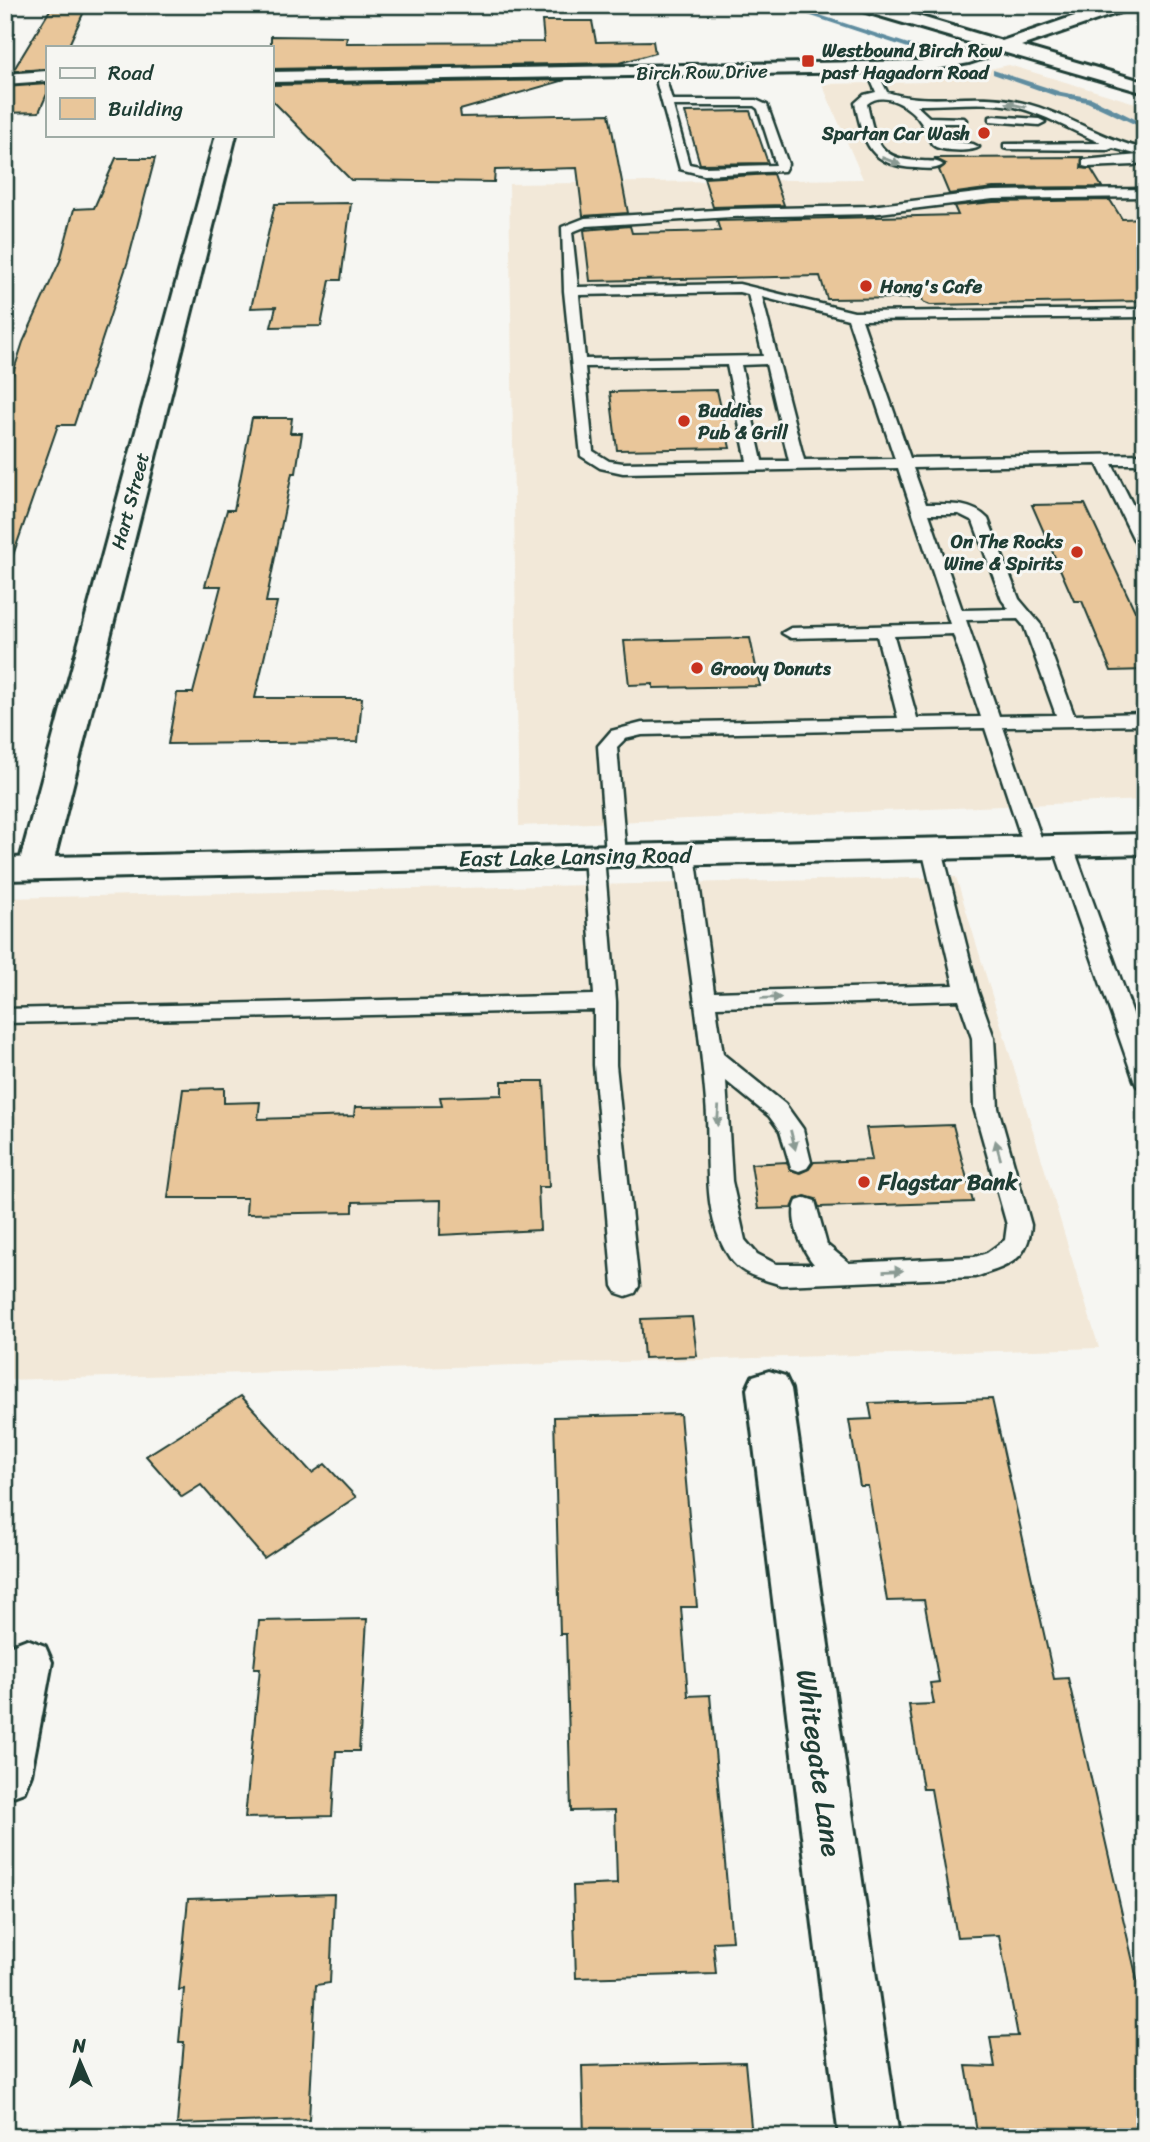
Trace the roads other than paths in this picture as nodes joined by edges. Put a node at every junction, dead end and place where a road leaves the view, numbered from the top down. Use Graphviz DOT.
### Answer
graph roads {
  1 [pos="1123,5"];
  2 [pos="868,6"];
  3 [pos="1002,47"];
  4 [pos="871,69"];
  5 [pos="659,73"];
  6 [pos="273,77"];
  7 [pos="46,78"];
  8 [pos="5,79"];
  9 [pos="1145,89"];
  10 [pos="882,94"];
  11 [pos="904,100"];
  12 [pos="667,103"];
  13 [pos="994,119"];
  14 [pos="926,120"];
  15 [pos="960,120"];
  16 [pos="226,136"];
  17 [pos="1087,145"];
  18 [pos="1008,146"];
  19 [pos="973,147"];
  20 [pos="1125,148"];
  21 [pos="1145,155"];
  22 [pos="1087,163"];
  23 [pos="937,165"];
  24 [pos="1145,192"];
  25 [pos="754,290"];
  26 [pos="571,291"];
  27 [pos="1145,313"];
  28 [pos="854,316"];
  29 [pos="772,359"];
  30 [pos="733,360"];
  31 [pos="578,363"];
  32 [pos="1145,459"];
  33 [pos="1102,460"];
  34 [pos="904,463"];
  35 [pos="799,465"];
  36 [pos="755,466"];
  37 [pos="921,509"];
  38 [pos="1145,546"];
  39 [pos="1023,614"];
  40 [pos="959,622"];
  41 [pos="884,631"];
  42 [pos="791,633"];
  43 [pos="1145,719"];
  44 [pos="1067,720"];
  45 [pos="993,722"];
  46 [pos="909,724"];
  47 [pos="1145,844"];
  48 [pos="1049,846"];
  49 [pos="932,849"];
  50 [pos="685,854"];
  51 [pos="605,856"];
  52 [pos="20,869"];
  53 [pos="967,992"];
  54 [pos="703,1000"];
  55 [pos="605,1002"];
  56 [pos="5,1016"];
  57 [pos="713,1058"];
  58 [pos="1145,1080"];
  59 [pos="799,1162"];
  60 [pos="806,1207"];
  61 [pos="846,1273"];
  62 [pos="626,1286"];
  63 [pos="769,1389"];
  64 [pos="27,1662"];
  65 [pos="5,1774"];
  66 [pos="869,2137"];
  1 -- 3 [label="street, Birch Row Drive"];
  2 -- 3 [label="street"];
  3 -- 4 [label="street, Birch Row Drive"];
  3 -- 9 [label="street"];
  4 -- 5 [label="street, Birch Row Drive"];
  4 -- 10 [label="lane"];
  5 -- 6 [label="street, Birch Row Drive"];
  5 -- 12 [label="lane"];
  7 -- 8 [label="street"];
  10 -- 11 [label="lane"];
  10 -- 23 [label="lane, one-way"];
  11 -- 14 [label="lane"];
  20 -- 11 [label="lane, one-way"];
  12 -- 12 [label="lane"];
  13 -- 17 [label="lane"];
  14 -- 15 [label="lane"];
  14 -- 19 [label="lane"];
  16 -- 52 [label="street, Hart Street"];
  17 -- 18 [label="lane"];
  17 -- 20 [label="lane"];
  20 -- 21 [label="lane"];
  21 -- 22 [label="lane"];
  24 -- 26 [label="lane"];
  25 -- 26 [label="lane"];
  25 -- 28 [label="lane"];
  25 -- 29 [label="lane"];
  26 -- 31 [label="lane"];
  27 -- 28 [label="lane"];
  28 -- 34 [label="lane"];
  29 -- 30 [label="lane"];
  29 -- 35 [label="lane"];
  30 -- 31 [label="lane"];
  30 -- 36 [label="lane"];
  31 -- 36 [label="lane"];
  32 -- 33 [label="lane"];
  33 -- 34 [label="lane"];
  33 -- 38 [label="lane"];
  34 -- 35 [label="lane"];
  34 -- 37 [label="lane"];
  35 -- 36 [label="lane"];
  37 -- 39 [label="lane"];
  37 -- 40 [label="lane"];
  39 -- 40 [label="lane"];
  39 -- 44 [label="lane"];
  40 -- 41 [label="lane"];
  40 -- 45 [label="lane"];
  41 -- 42 [label="lane"];
  41 -- 46 [label="lane"];
  43 -- 44 [label="lane"];
  44 -- 45 [label="lane"];
  45 -- 46 [label="lane"];
  45 -- 48 [label="lane"];
  46 -- 51 [label="lane"];
  47 -- 48 [label="street, East Lake Lansing Road"];
  48 -- 49 [label="street, East Lake Lansing Road"];
  48 -- 58 [label="lane"];
  49 -- 50 [label="street, East Lake Lansing Road"];
  49 -- 53 [label="lane"];
  50 -- 51 [label="street, East Lake Lansing Road"];
  50 -- 54 [label="lane"];
  51 -- 52 [label="street, East Lake Lansing Road"];
  51 -- 55 [label="lane"];
  54 -- 53 [label="lane, one-way"];
  61 -- 53 [label="lane, one-way"];
  54 -- 57 [label="lane"];
  55 -- 56 [label="lane"];
  55 -- 62 [label="lane"];
  57 -- 59 [label="lane, one-way"];
  57 -- 61 [label="lane, one-way"];
  60 -- 61 [label="lane"];
  63 -- 66 [label="street, Whitegate Lane"];
  64 -- 65 [label="street"];
}
